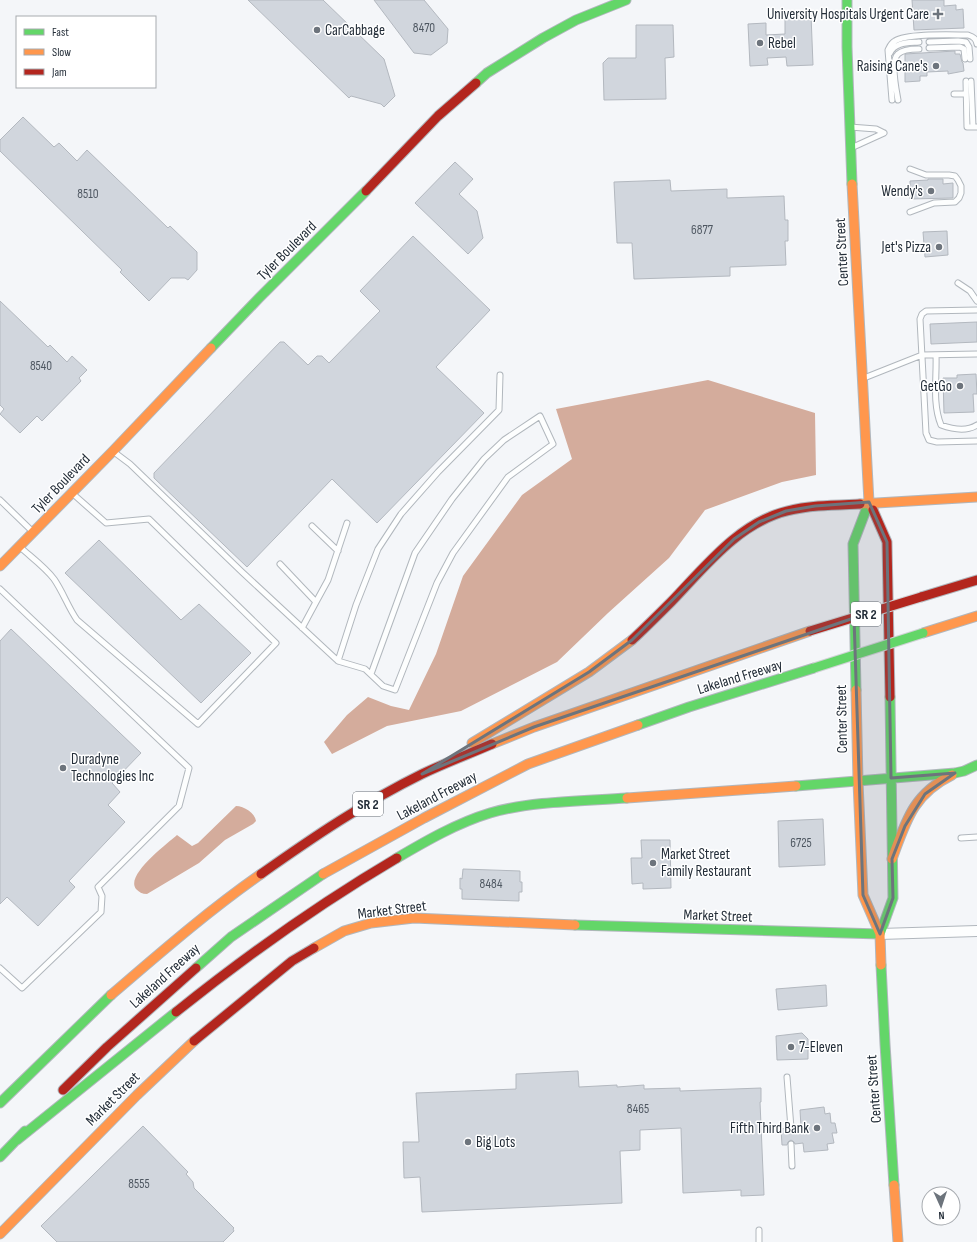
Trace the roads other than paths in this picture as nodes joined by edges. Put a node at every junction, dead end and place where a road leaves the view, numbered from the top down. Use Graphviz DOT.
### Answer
graph roads {
  1 [pos="626,0"];
  2 [pos="847,0"];
  3 [pos="919,42"];
  4 [pos="929,42"];
  5 [pos="977,44"];
  6 [pos="929,48"];
  7 [pos="919,49"];
  8 [pos="894,64"];
  9 [pos="954,94"];
  10 [pos="966,94"];
  11 [pos="849,127"];
  12 [pos="975,127"];
  13 [pos="850,148"];
  14 [pos="910,169"];
  15 [pos="910,212"];
  16 [pos="958,283"];
  17 [pos="977,301"];
  18 [pos="977,310"];
  19 [pos="977,354"];
  20 [pos="922,355"];
  21 [pos="936,355"];
  22 [pos="500,376"];
  23 [pos="862,379"];
  24 [pos="977,425"];
  25 [pos="977,441"];
  26 [pos="112,451"];
  27 [pos="72,493"];
  28 [pos="977,497"];
  29 [pos="0,500"];
  30 [pos="869,502"];
  31 [pos="347,523"];
  32 [pos="312,526"];
  33 [pos="33,532"];
  34 [pos="19,546"];
  35 [pos="338,551"];
  36 [pos="280,564"];
  37 [pos="0,566"];
  38 [pos="977,580"];
  39 [pos="0,589"];
  40 [pos="316,602"];
  41 [pos="977,616"];
  42 [pos="302,628"];
  43 [pos="338,661"];
  44 [pos="371,674"];
  45 [pos="977,765"];
  46 [pos="955,773"];
  47 [pos="422,774"];
  48 [pos="891,778"];
  49 [pos="858,782"];
  50 [pos="977,837"];
  51 [pos="961,838"];
  52 [pos="892,859"];
  53 [pos="977,931"];
  54 [pos="880,934"];
  55 [pos="0,968"];
  56 [pos="787,1077"];
  57 [pos="0,1103"];
  58 [pos="791,1128"];
  59 [pos="17,1140"];
  60 [pos="792,1144"];
  61 [pos="0,1157"];
  62 [pos="792,1166"];
  63 [pos="759,1230"];
  64 [pos="0,1234"];
  65 [pos="760,1242"];
  66 [pos="898,1242"];
  1 -- 26 [label="main road, Tyler Boulevard"];
  2 -- 11 [label="main road, Center Street"];
  3 -- 8 [label="lane"];
  4 -- 6 [label="lane"];
  5 -- 8 [label="lane"];
  7 -- 8 [label="lane"];
  9 -- 10 [label="lane"];
  10 -- 12 [label="lane"];
  10 -- 12 [label="lane"];
  11 -- 13 [label="main road, Center Street"];
  11 -- 13 [label="lane"];
  13 -- 23 [label="main road, Center Street"];
  14 -- 15 [label="lane"];
  16 -- 17 [label="lane"];
  18 -- 20 [label="lane"];
  19 -- 21 [label="lane"];
  20 -- 21 [label="lane"];
  20 -- 23 [label="lane"];
  20 -- 25 [label="lane"];
  21 -- 24 [label="lane"];
  22 -- 43 [label="lane"];
  23 -- 30 [label="main road, Center Street"];
  26 -- 27 [label="main road, Tyler Boulevard"];
  26 -- 42 [label="lane"];
  27 -- 33 [label="main road, Tyler Boulevard"];
  27 -- 34 [label="lane"];
  28 -- 30 [label="main road"];
  29 -- 33 [label="lane"];
  30 -- 47 [label="main road"];
  30 -- 48 [label="main road, Center Street"];
  30 -- 49 [label="main road, Center Street"];
  31 -- 35 [label="lane"];
  32 -- 35 [label="lane"];
  33 -- 34 [label="main road, Tyler Boulevard"];
  34 -- 37 [label="main road, Tyler Boulevard"];
  35 -- 40 [label="lane"];
  36 -- 40 [label="lane"];
  38 -- 47 [label="main road, Lakeland Freeway / SR 2, bridge"];
  39 -- 55 [label="lane"];
  40 -- 42 [label="lane"];
  41 -- 59 [label="main road, Lakeland Freeway / SR 2, bridge"];
  42 -- 43 [label="lane"];
  43 -- 44 [label="lane"];
  44 -- 44 [label="lane"];
  45 -- 46 [label="main road"];
  46 -- 48 [label="main road"];
  46 -- 52 [label="main road"];
  47 -- 57 [label="main road, Lakeland Freeway / SR 2"];
  48 -- 49 [label="main road"];
  48 -- 52 [label="main road, Center Street"];
  49 -- 54 [label="main road, Center Street"];
  49 -- 59 [label="main road"];
  50 -- 51 [label="lane"];
  52 -- 54 [label="main road, Center Street"];
  53 -- 54 [label="street"];
  54 -- 64 [label="main road, Market Street"];
  54 -- 66 [label="main road, Center Street"];
  56 -- 58 [label="lane"];
  59 -- 61 [label="main road, Lakeland Freeway / SR 2"];
  60 -- 62 [label="lane"];
  63 -- 65 [label="lane"];
}
